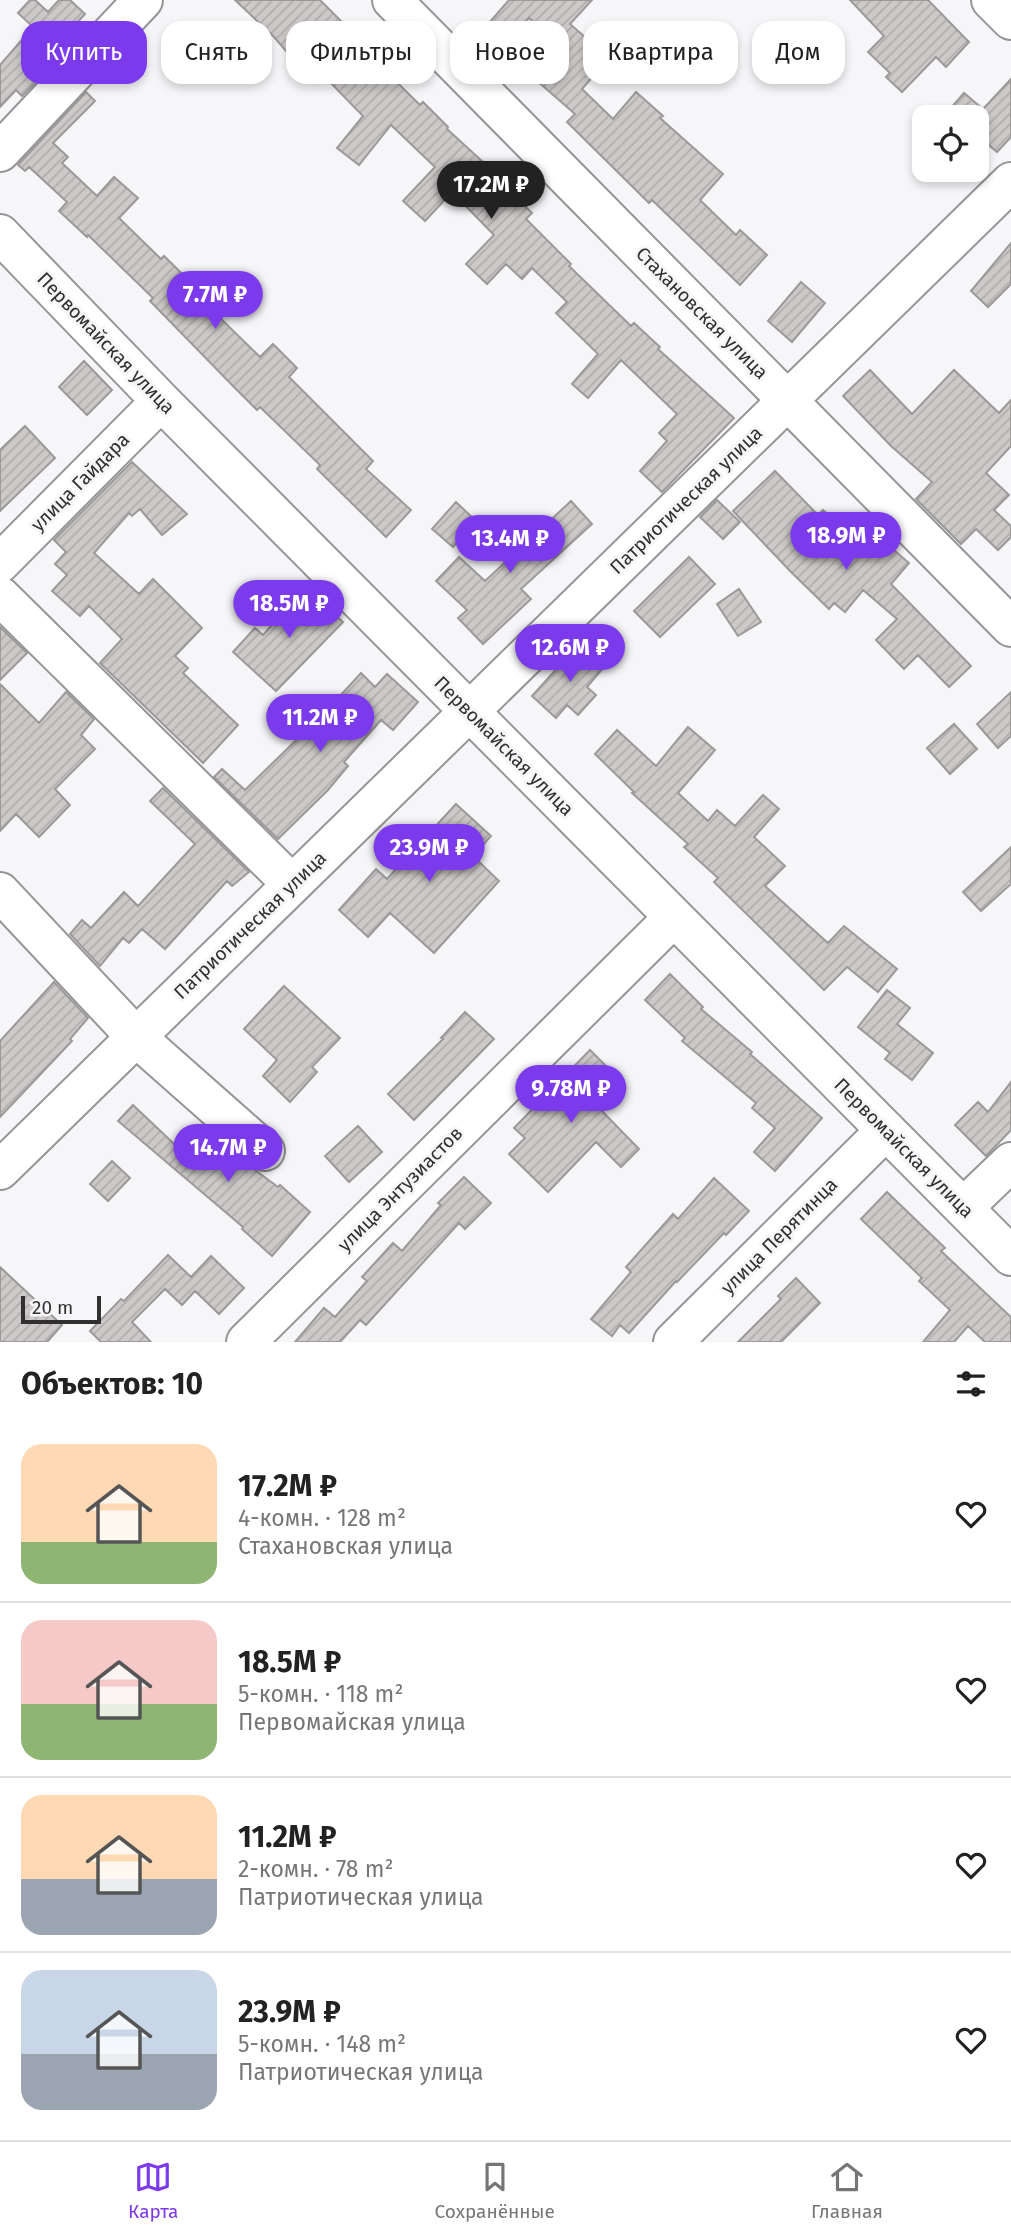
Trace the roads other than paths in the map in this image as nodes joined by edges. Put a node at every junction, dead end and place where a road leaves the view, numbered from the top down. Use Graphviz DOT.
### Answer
graph roads {
  1 [pos="143,0"];
  2 [pos="392,0"];
  3 [pos="991,0"];
  4 [pos="1011,20"];
  5 [pos="0,152"];
  6 [pos="1011,182"];
  7 [pos="0,234"];
  8 [pos="788,400"];
  9 [pos="161,401"];
  10 [pos="0,563"];
  11 [pos="0,596"];
  12 [pos="1011,627"];
  13 [pos="470,711"];
  14 [pos="292,884"];
  15 [pos="0,892"];
  16 [pos="674,917"];
  17 [pos="136,1037"];
  18 [pos="886,1130"];
  19 [pos="265,1151"];
  20 [pos="1011,1161"];
  21 [pos="0,1170"];
  22 [pos="963,1208"];
  23 [pos="1011,1256"];
  24 [pos="246,1342"];
  25 [pos="673,1342"];
  1 -- 5 [label="street"];
  2 -- 8 [label="street, Стахановская улица"];
  3 -- 4 [label="street"];
  6 -- 8 [label="street, Патриотическая улица"];
  7 -- 9 [label="street, Первомайская улица"];
  8 -- 12 [label="street, Стахановская улица"];
  8 -- 13 [label="street, Патриотическая улица"];
  9 -- 10 [label="street, улица Гайдара"];
  9 -- 13 [label="street, Первомайская улица"];
  11 -- 14 [label="street"];
  13 -- 14 [label="street, Патриотическая улица"];
  13 -- 16 [label="street, Первомайская улица"];
  14 -- 17 [label="street, Патриотическая улица"];
  15 -- 17 [label="street"];
  16 -- 18 [label="street, Первомайская улица"];
  16 -- 24 [label="street, улица Энтузиастов"];
  17 -- 19 [label="street"];
  17 -- 21 [label="street, Патриотическая улица"];
  18 -- 22 [label="street, Первомайская улица"];
  18 -- 25 [label="street, улица Перятинца"];
  20 -- 22 [label="street"];
  22 -- 23 [label="street, Первомайская улица"];
}
